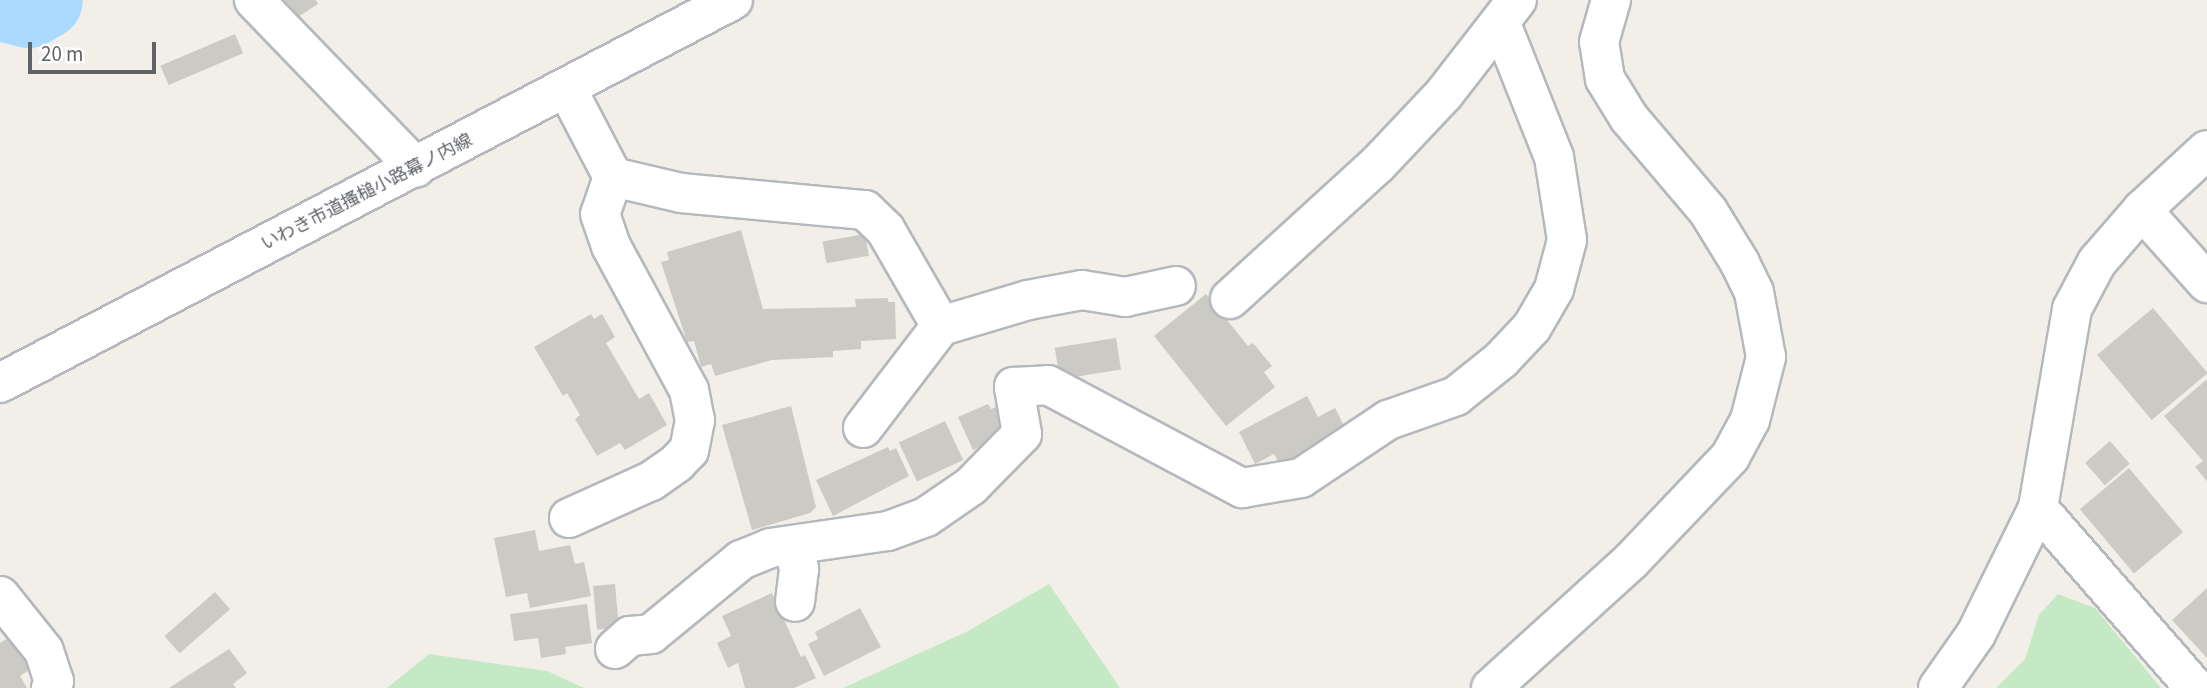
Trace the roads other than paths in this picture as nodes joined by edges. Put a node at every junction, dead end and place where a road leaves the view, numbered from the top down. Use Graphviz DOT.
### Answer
graph roads {
  1 [pos="733,0"];
  2 [pos="1611,0"];
  3 [pos="263,4"];
  4 [pos="1509,12"];
  5 [pos="567,89"];
  6 [pos="2207,150"];
  7 [pos="416,168"];
  8 [pos="613,177"];
  9 [pos="2142,210"];
  10 [pos="2207,283"];
  11 [pos="1176,286"];
  12 [pos="1230,299"];
  13 [pos="941,326"];
  14 [pos="0,383"];
  15 [pos="863,428"];
  16 [pos="2038,508"];
  17 [pos="569,518"];
  18 [pos="794,545"];
  19 [pos="0,596"];
  20 [pos="795,602"];
  21 [pos="615,649"];
  22 [pos="51,688"];
  23 [pos="1491,688"];
  24 [pos="1938,688"];
  25 [pos="2195,688"];
  1 -- 5 [label="street, いわき市道搔槌小路幕ノ内線"];
  2 -- 23 [label="street"];
  3 -- 7 [label="street"];
  4 -- 12 [label="street"];
  4 -- 18 [label="street"];
  5 -- 7 [label="street, いわき市道搔槌小路幕ノ内線"];
  5 -- 8 [label="street"];
  6 -- 9 [label="street"];
  7 -- 14 [label="street, いわき市道搔槌小路幕ノ内線"];
  8 -- 13 [label="street"];
  8 -- 17 [label="street"];
  9 -- 10 [label="street"];
  9 -- 16 [label="street"];
  11 -- 13 [label="street"];
  13 -- 15 [label="street"];
  16 -- 24 [label="street"];
  16 -- 25 [label="street"];
  18 -- 20 [label="street"];
  18 -- 21 [label="street"];
  19 -- 22 [label="street"];
}
